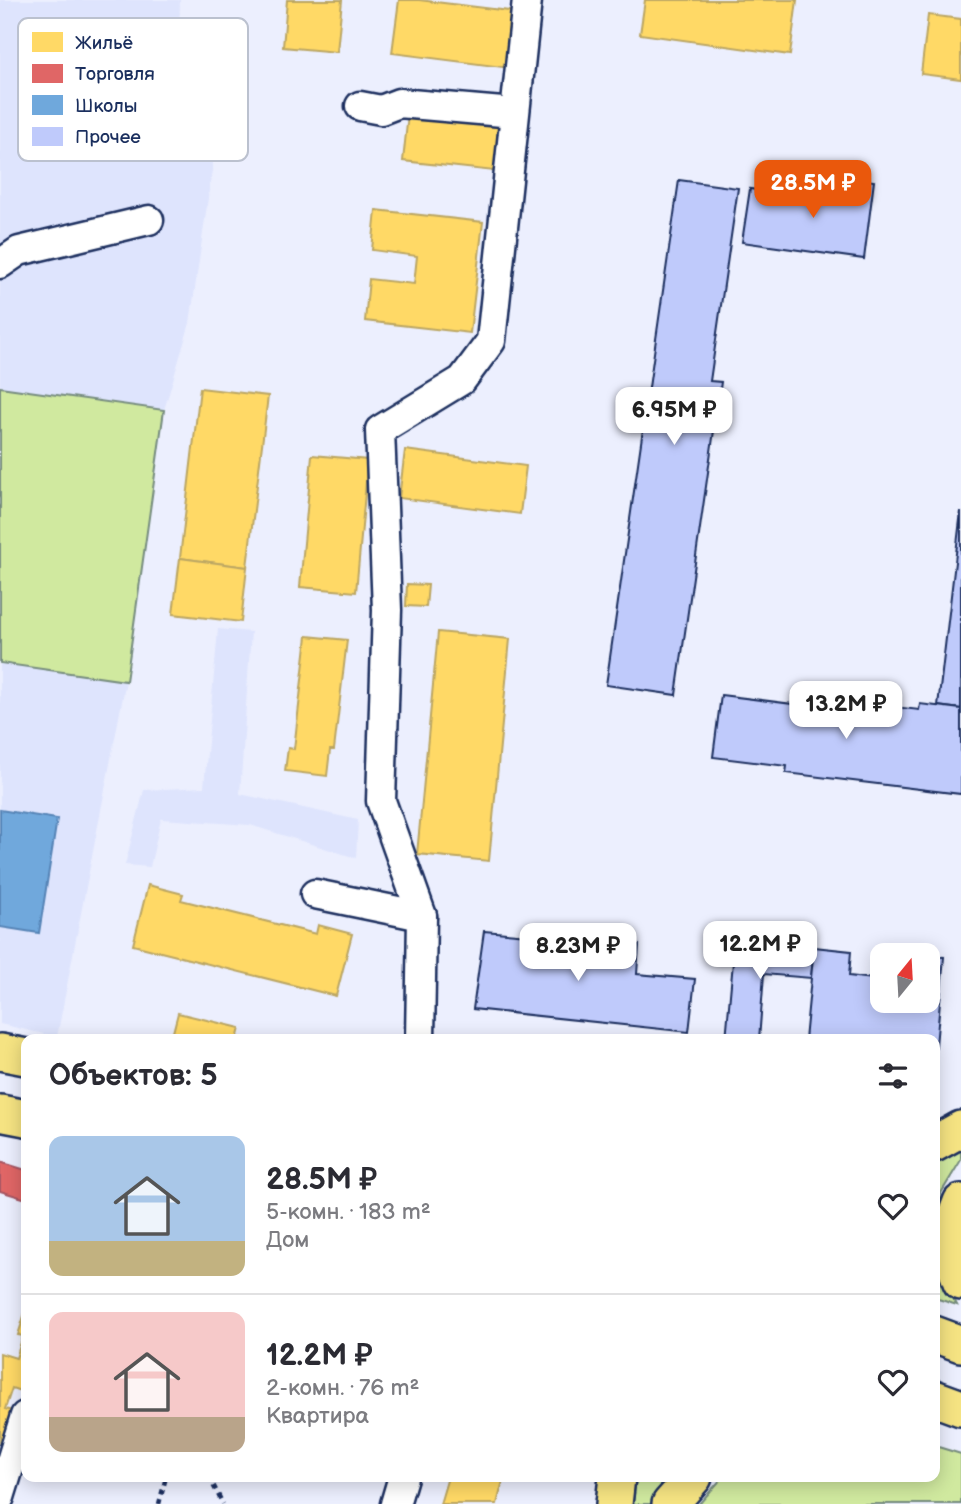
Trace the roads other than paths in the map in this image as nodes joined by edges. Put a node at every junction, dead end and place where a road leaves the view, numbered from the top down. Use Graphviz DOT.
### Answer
graph roads {
  1 [pos="527,0"];
  2 [pos="360,106"];
  3 [pos="514,113"];
  4 [pos="149,220"];
  5 [pos="0,264"];
  6 [pos="315,894"];
  7 [pos="422,916"];
  8 [pos="420,1034"];
  9 [pos="0,1052"];
  10 [pos="21,1056"];
  11 [pos="0,1113"];
  12 [pos="21,1117"];
  13 [pos="961,1129"];
  14 [pos="940,1141"];
  15 [pos="961,1202"];
  16 [pos="961,1282"];
  17 [pos="940,1336"];
  18 [pos="961,1343"];
  19 [pos="940,1400"];
  20 [pos="961,1408"];
  21 [pos="940,1422"];
  22 [pos="961,1423"];
  23 [pos="21,1429"];
  24 [pos="402,1482"];
  25 [pos="616,1482"];
  26 [pos="690,1482"];
  27 [pos="0,1497"];
  28 [pos="395,1504"];
  29 [pos="614,1504"];
  30 [pos="670,1504"];
  1 -- 3 [label="lane"];
  2 -- 3 [label="lane"];
  3 -- 7 [label="lane"];
  4 -- 5 [label="lane"];
  6 -- 7 [label="lane"];
  7 -- 8 [label="lane"];
  9 -- 10 [label="main road"];
  11 -- 12 [label="main road"];
  13 -- 14 [label="main road"];
  15 -- 16 [label="main road"];
  17 -- 18 [label="main road"];
  19 -- 20 [label="main road"];
  21 -- 22 [label="main road"];
  23 -- 27 [label="lane"];
  24 -- 28 [label="lane"];
  25 -- 29 [label="main road"];
  26 -- 30 [label="main road"];
}
